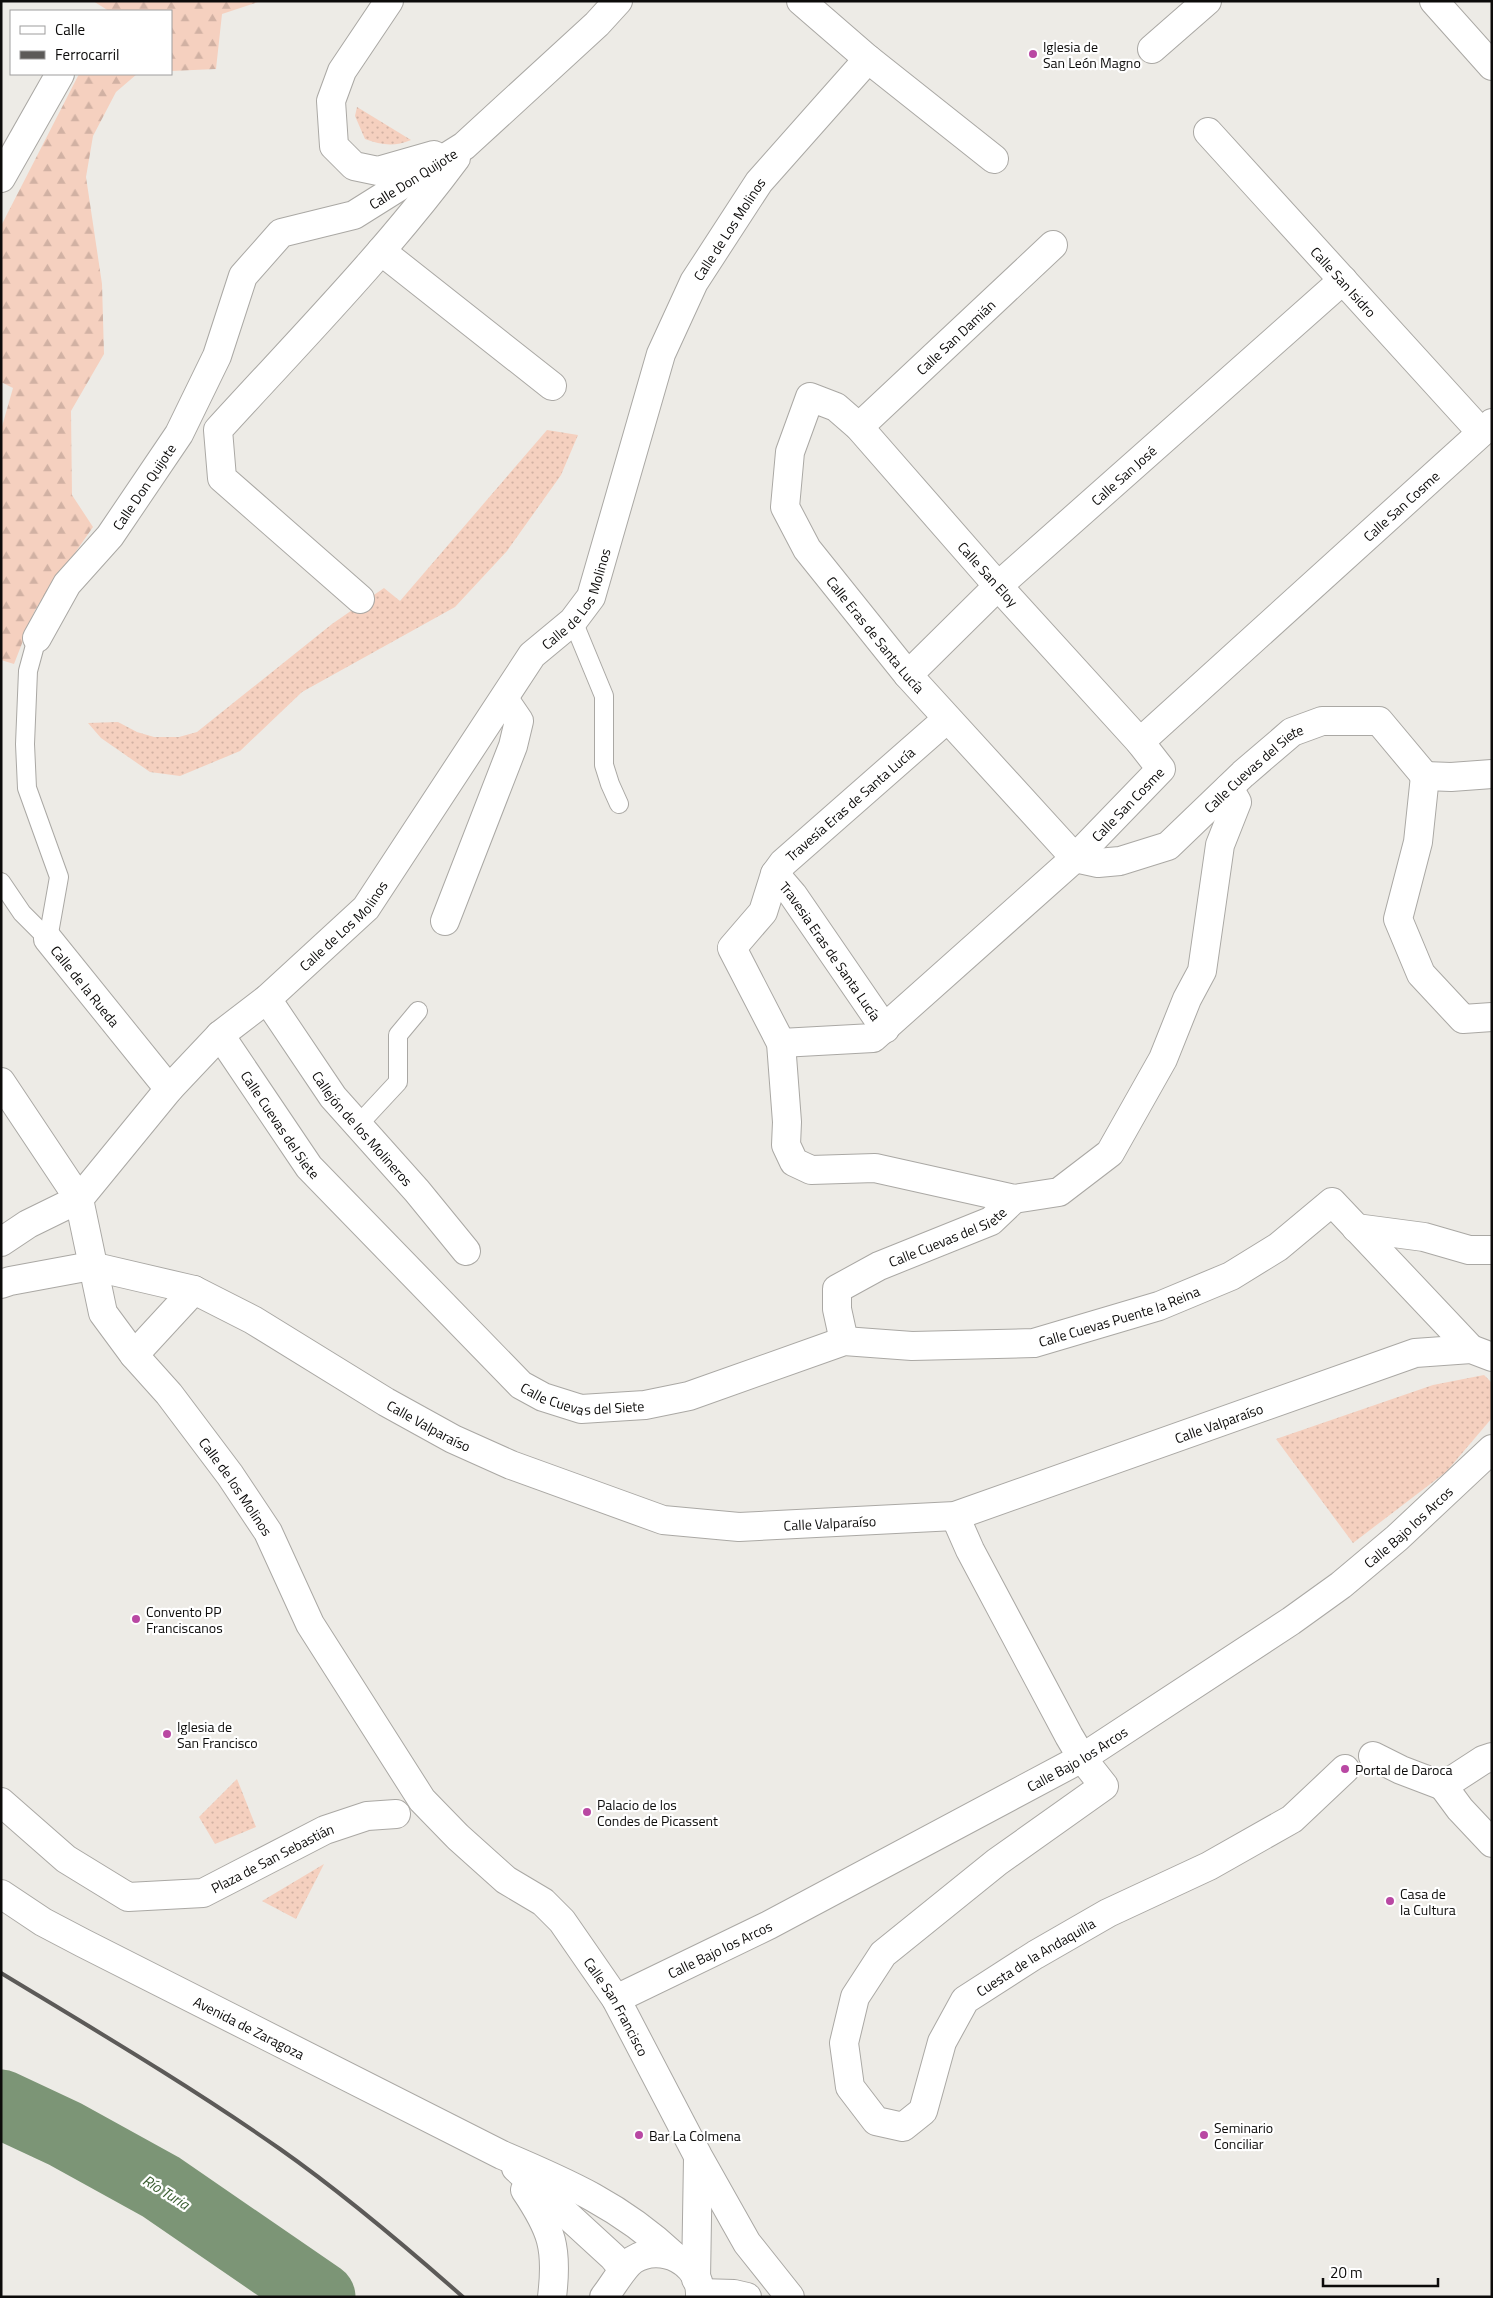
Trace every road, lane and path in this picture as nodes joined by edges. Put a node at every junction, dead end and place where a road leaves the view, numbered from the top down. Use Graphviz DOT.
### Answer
graph roads {
  1 [pos="389,1"];
  2 [pos="618,1"];
  3 [pos="801,1"];
  4 [pos="1208,1"];
  5 [pos="1434,1"];
  6 [pos="1152,49"];
  7 [pos="868,59"];
  8 [pos="1492,66"];
  9 [pos="59,75"];
  10 [pos="1208,132"];
  11 [pos="464,146"];
  12 [pos="994,159"];
  13 [pos="1,178"];
  14 [pos="1052,245"];
  15 [pos="381,251"];
  16 [pos="1343,280"];
  17 [pos="552,386"];
  18 [pos="836,407"];
  19 [pos="859,426"];
  20 [pos="1486,428"];
  21 [pos="998,586"];
  22 [pos="360,599"];
  23 [pos="573,622"];
  24 [pos="36,638"];
  25 [pos="908,675"];
  26 [pos="504,699"];
  27 [pos="947,719"];
  28 [pos="1140,742"];
  29 [pos="1492,774"];
  30 [pos="1425,776"];
  31 [pos="1229,788"];
  32 [pos="619,804"];
  33 [pos="1075,858"];
  34 [pos="775,874"];
  35 [pos="1,882"];
  36 [pos="444,921"];
  37 [pos="48,939"];
  38 [pos="267,999"];
  39 [pos="418,1012"];
  40 [pos="1492,1016"];
  41 [pos="885,1029"];
  42 [pos="220,1035"];
  43 [pos="780,1043"];
  44 [pos="1,1082"];
  45 [pos="169,1090"];
  46 [pos="358,1125"];
  47 [pos="79,1199"];
  48 [pos="1014,1199"];
  49 [pos="1356,1228"];
  50 [pos="1,1242"];
  51 [pos="1492,1250"];
  52 [pos="466,1251"];
  53 [pos="91,1266"];
  54 [pos="1,1284"];
  55 [pos="194,1290"];
  56 [pos="844,1341"];
  57 [pos="1481,1353"];
  58 [pos="134,1355"];
  59 [pos="1492,1449"];
  60 [pos="955,1516"];
  61 [pos="1373,1756"];
  62 [pos="1492,1757"];
  63 [pos="1082,1758"];
  64 [pos="1345,1769"];
  65 [pos="1443,1786"];
  66 [pos="1,1802"];
  67 [pos="396,1814"];
  68 [pos="1492,1843"];
  69 [pos="506,1880"];
  70 [pos="1,1894"];
  71 [pos="616,1999"];
  72 [pos="502,2155"];
  73 [pos="698,2156"];
  74 [pos="674,2256"];
  75 [pos="615,2286"];
  76 [pos="699,2289"];
  77 [pos="552,2297"];
  78 [pos="747,2297"];
  79 [pos="790,2297"];
  1 -- 11 [label="street"];
  2 -- 11 [label="street, Calle Don Quijote"];
  3 -- 7 [label="street"];
  4 -- 6 [label="street"];
  5 -- 8 [label="street"];
  7 -- 12 [label="street"];
  7 -- 23 [label="street, Calle de Los Molinos"];
  9 -- 13 [label="street"];
  10 -- 16 [label="street, Calle San Isidro"];
  11 -- 15 [label="street, Calle Don Quijote"];
  11 -- 24 [label="street, Calle Don Quijote"];
  14 -- 19 [label="street, Calle San Damián"];
  15 -- 17 [label="street"];
  15 -- 22 [label="street, Calle Don Quijote"];
  16 -- 20 [label="street, Calle San Isidro"];
  16 -- 21 [label="street, Calle San José"];
  18 -- 19 [label="street, Calle San Eloy"];
  18 -- 25 [label="street, Calle Eras de Santa Lucía"];
  19 -- 21 [label="street, Calle San Eloy"];
  20 -- 28 [label="street, Calle San Cosme"];
  21 -- 25 [label="street, Calle San José"];
  21 -- 28 [label="street, Calle San Eloy"];
  23 -- 26 [label="street, Calle de Los Molinos"];
  23 -- 32 [label="lane"];
  24 -- 37 [label="lane, Calle Don Quijote"];
  25 -- 27 [label="street, Calle Eras de Santa Lucía"];
  26 -- 36 [label="street"];
  26 -- 38 [label="street, Calle de Los Molinos"];
  27 -- 33 [label="street, Calle Eras de Santa Lucía"];
  27 -- 34 [label="street, Travesía Eras de Santa Lucía"];
  28 -- 33 [label="street, Calle San Cosme"];
  29 -- 30 [label="street"];
  30 -- 31 [label="street, Calle Cuevas del Siete"];
  30 -- 40 [label="street"];
  31 -- 33 [label="street, Calle Cuevas del Siete"];
  31 -- 48 [label="street, Calle Cuevas del Siete"];
  33 -- 41 [label="street, Calle San Cosme"];
  34 -- 41 [label="street, Travesia Eras de Santa Lucía"];
  34 -- 43 [label="street, Travesía Eras de Santa Lucía"];
  35 -- 37 [label="lane, Calle de la Rueda"];
  37 -- 45 [label="street, Calle de la Rueda"];
  38 -- 42 [label="street, Calle de Los Molinos"];
  38 -- 46 [label="street, Callejón de los Molineros"];
  39 -- 46 [label="lane"];
  41 -- 43 [label="street, Calle San Cosme"];
  42 -- 45 [label="street, Calle de Los Molinos"];
  42 -- 56 [label="street, Calle Cuevas del Siete"];
  43 -- 48 [label="street, Calle Cuevas del Siete"];
  44 -- 47 [label="street"];
  45 -- 47 [label="street, Calle de Los Molinos"];
  46 -- 52 [label="street, Callejón de los Molineros"];
  47 -- 50 [label="street"];
  47 -- 53 [label="street, Calle de los Molinos"];
  48 -- 56 [label="street, Calle Cuevas del Siete"];
  49 -- 51 [label="street"];
  49 -- 56 [label="street, Calle Cuevas Puente la Reina"];
  49 -- 57 [label="street, Calle Cuevas Puente la Reina"];
  53 -- 54 [label="street, Calle Valparaíso"];
  53 -- 55 [label="street, Calle Valparaíso"];
  53 -- 58 [label="street, Calle de los Molinos"];
  55 -- 58 [label="street"];
  55 -- 60 [label="street, Calle Valparaíso"];
  57 -- 60 [label="street, Calle Valparaíso"];
  58 -- 69 [label="street, Calle de los Molinos"];
  59 -- 63 [label="street, Calle Bajo los Arcos"];
  60 -- 63 [label="street"];
  61 -- 65 [label="street"];
  62 -- 65 [label="street"];
  63 -- 64 [label="street, Cuesta de la Andaquilla"];
  63 -- 71 [label="street, Calle Bajo los Arcos"];
  65 -- 68 [label="street"];
  66 -- 67 [label="street, Plaza de San Sebastián"];
  69 -- 71 [label="street, Calle San Francisco"];
  70 -- 72 [label="street, Avenida de Zaragoza"];
  71 -- 73 [label="street, Calle San Francisco"];
  72 -- 74 [label="street"];
  72 -- 75 [label="street"];
  72 -- 77 [label="street"];
  73 -- 76 [label="street, Calle San Francisco"];
  73 -- 79 [label="street, Calle San Francisco"];
  74 -- 75 [label="street"];
  74 -- 76 [label="street"];
  76 -- 78 [label="street"];
}
